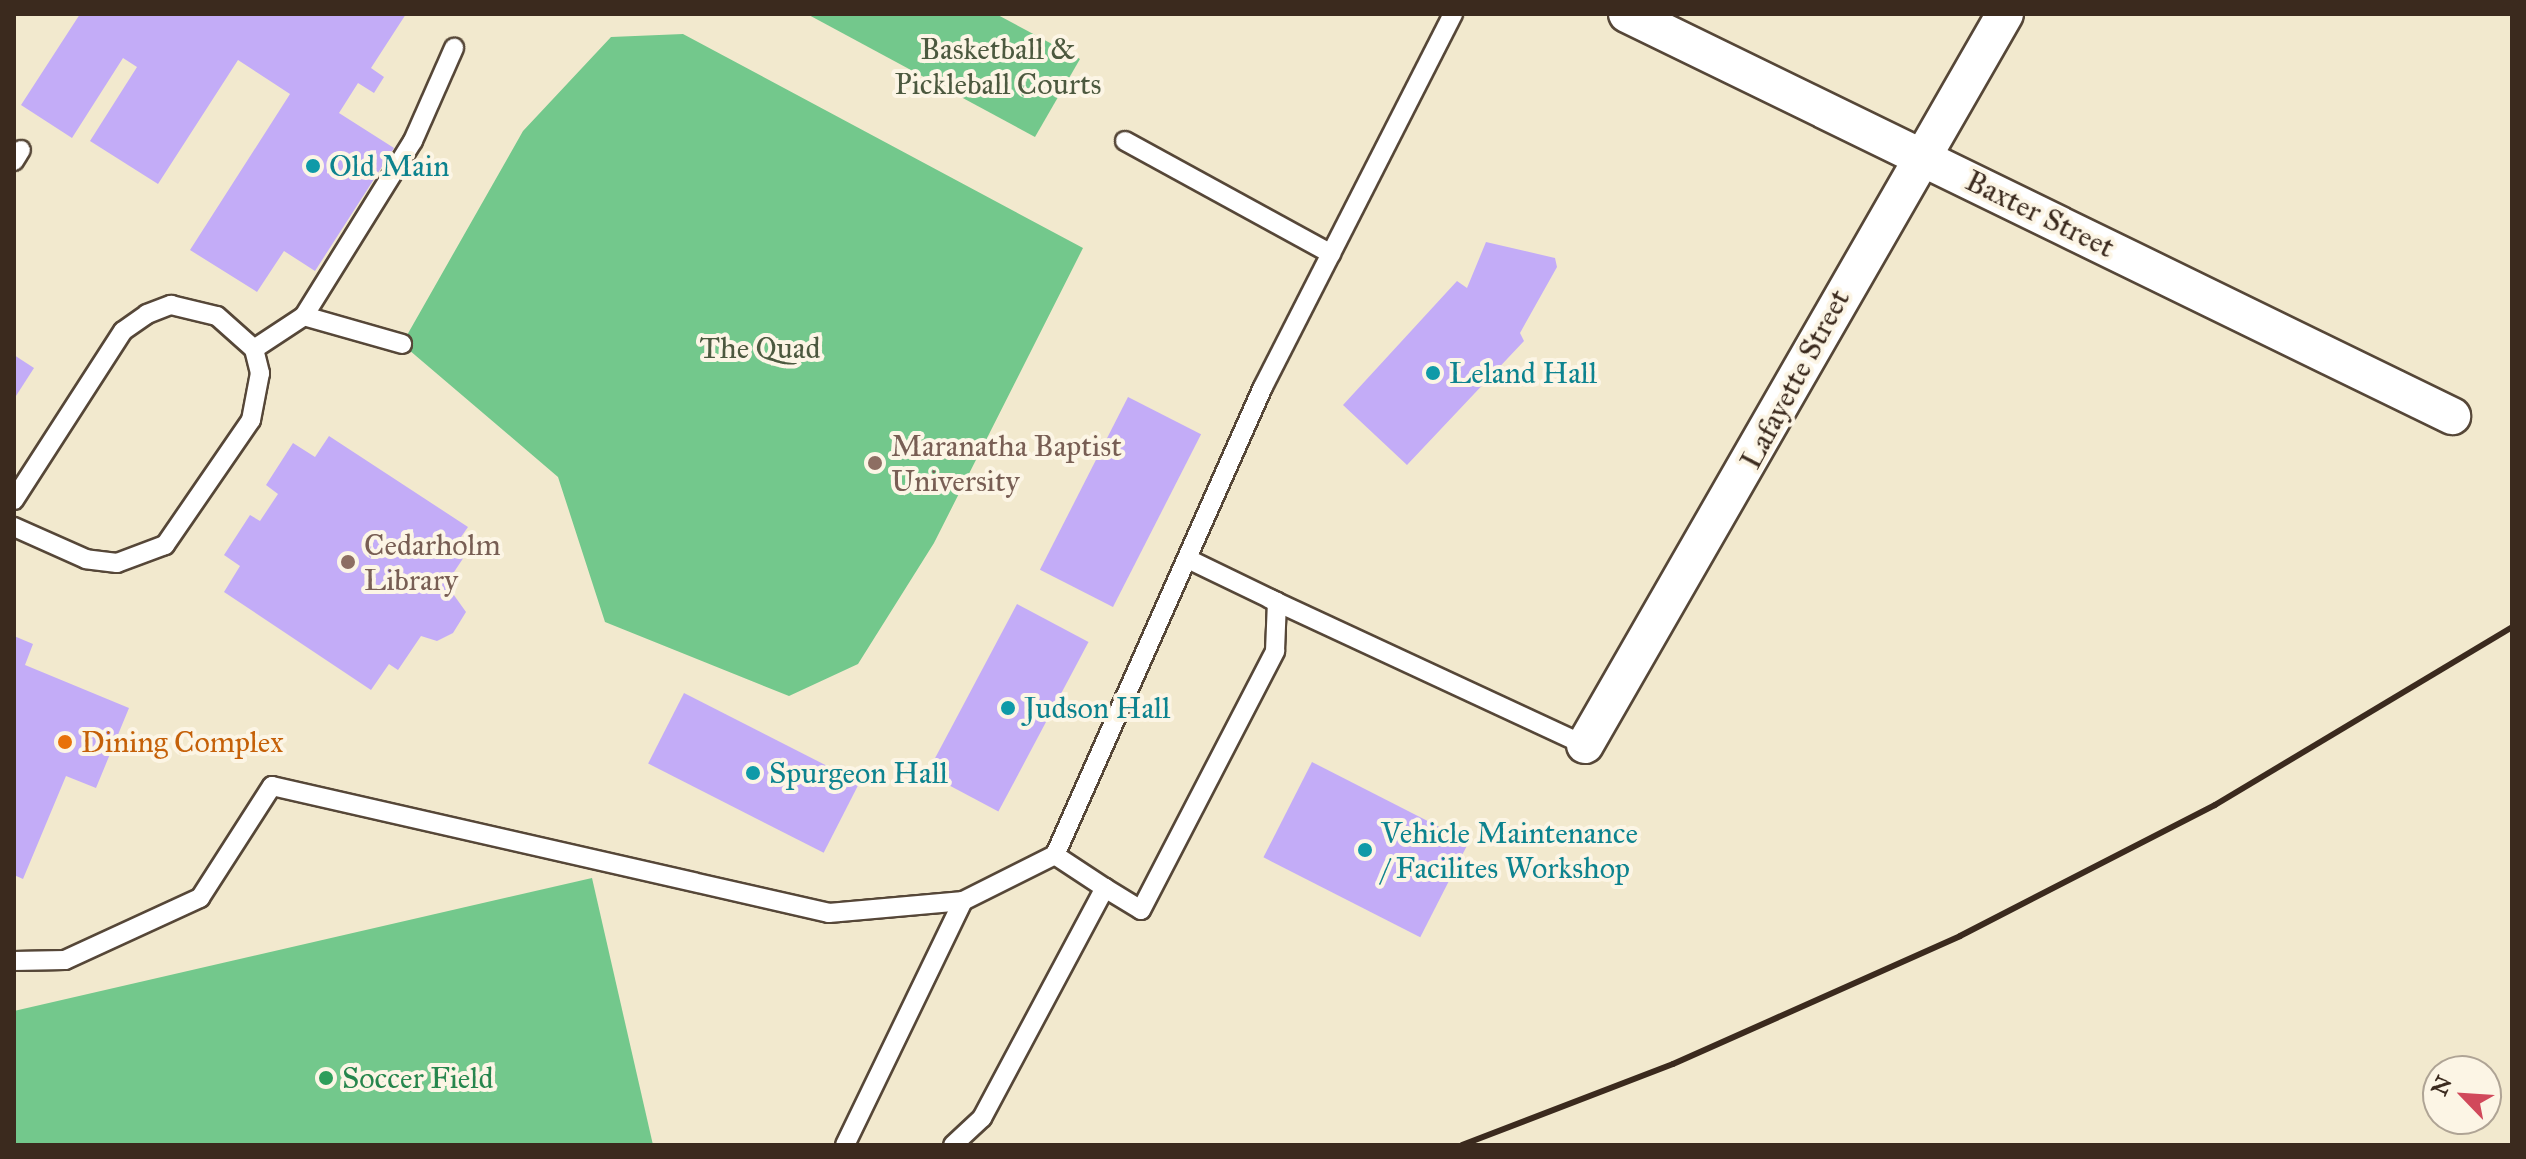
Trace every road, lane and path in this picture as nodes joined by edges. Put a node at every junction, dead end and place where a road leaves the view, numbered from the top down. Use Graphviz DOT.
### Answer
graph roads {
  1 [pos="1453,14"];
  2 [pos="1627,14"];
  3 [pos="2005,14"];
  4 [pos="454,48"];
  5 [pos="1125,141"];
  6 [pos="1925,158"];
  7 [pos="1331,254"];
  8 [pos="304,316"];
  9 [pos="402,344"];
  10 [pos="254,349"];
  11 [pos="2452,416"];
  12 [pos="14,500"];
  13 [pos="14,527"];
  14 [pos="1192,561"];
  15 [pos="1277,602"];
  16 [pos="1585,745"];
  17 [pos="1055,855"];
  18 [pos="1105,888"];
  19 [pos="963,901"];
  20 [pos="14,961"];
  21 [pos="845,1145"];
  22 [pos="953,1145"];
  1 -- 7 [label="lane"];
  2 -- 6 [label="street, Baxter Street"];
  3 -- 6 [label="street, Lafayette Street"];
  4 -- 8 [label="lane"];
  5 -- 7 [label="lane"];
  6 -- 11 [label="street, Baxter Street"];
  6 -- 16 [label="street, Lafayette Street"];
  7 -- 14 [label="lane"];
  8 -- 9 [label="lane"];
  8 -- 10 [label="lane"];
  10 -- 12 [label="lane"];
  10 -- 13 [label="lane"];
  14 -- 15 [label="lane"];
  14 -- 17 [label="lane"];
  15 -- 16 [label="lane"];
  15 -- 18 [label="lane"];
  17 -- 18 [label="lane"];
  17 -- 19 [label="lane"];
  18 -- 22 [label="lane"];
  19 -- 20 [label="lane"];
  19 -- 21 [label="lane"];
}
